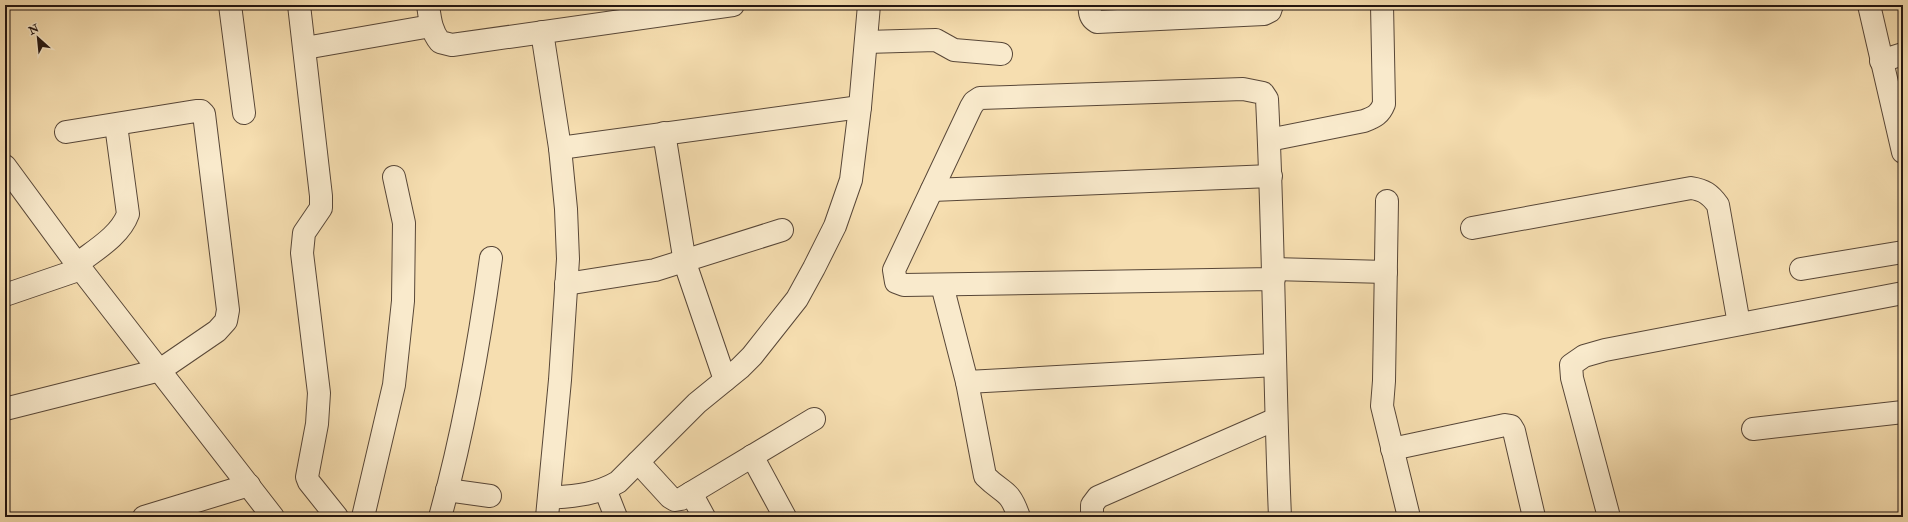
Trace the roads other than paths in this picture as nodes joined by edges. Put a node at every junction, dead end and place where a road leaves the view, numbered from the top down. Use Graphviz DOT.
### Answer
graph roads {
  1 [pos="230,5"];
  2 [pos="299,5"];
  3 [pos="428,5"];
  4 [pos="733,5"];
  5 [pos="869,5"];
  6 [pos="1090,5"];
  7 [pos="1272,5"];
  8 [pos="1382,5"];
  9 [pos="1869,5"];
  10 [pos="701,7"];
  11 [pos="1207,11"];
  12 [pos="616,13"];
  13 [pos="1140,13"];
  14 [pos="431,26"];
  15 [pos="542,32"];
  16 [pos="866,42"];
  17 [pos="305,48"];
  18 [pos="1001,54"];
  19 [pos="1903,54"];
  20 [pos="1881,61"];
  21 [pos="860,107"];
  22 [pos="244,113"];
  23 [pos="116,125"];
  24 [pos="66,132"];
  25 [pos="664,133"];
  26 [pos="1269,140"];
  27 [pos="1902,144"];
  28 [pos="560,148"];
  29 [pos="5,166"];
  30 [pos="1271,176"];
  31 [pos="394,177"];
  32 [pos="932,190"];
  33 [pos="1387,201"];
  34 [pos="1472,228"];
  35 [pos="782,230"];
  36 [pos="1903,252"];
  37 [pos="491,258"];
  38 [pos="684,260"];
  39 [pos="79,267"];
  40 [pos="1802,269"];
  41 [pos="1386,272"];
  42 [pos="1274,274"];
  43 [pos="566,284"];
  44 [pos="942,285"];
  45 [pos="1903,292"];
  46 [pos="5,294"];
  47 [pos="1739,324"];
  48 [pos="1274,365"];
  49 [pos="160,370"];
  50 [pos="725,380"];
  51 [pos="967,382"];
  52 [pos="5,409"];
  53 [pos="1903,412"];
  54 [pos="814,419"];
  55 [pos="1276,419"];
  56 [pos="1753,429"];
  57 [pos="1392,449"];
  58 [pos="752,456"];
  59 [pos="638,462"];
  60 [pos="249,485"];
  61 [pos="605,489"];
  62 [pos="448,490"];
  63 [pos="691,493"];
  64 [pos="490,496"];
  65 [pos="548,507"];
  66 [pos="144,517"];
  67 [pos="273,517"];
  68 [pos="337,517"];
  69 [pos="363,517"];
  70 [pos="440,517"];
  71 [pos="616,517"];
  72 [pos="704,517"];
  73 [pos="785,517"];
  74 [pos="1020,517"];
  75 [pos="1092,517"];
  76 [pos="1280,517"];
  77 [pos="1410,517"];
  78 [pos="1534,517"];
  79 [pos="1609,517"];
  1 -- 22 [label="street"];
  2 -- 17 [label="street"];
  3 -- 14 [label="street"];
  4 -- 10 [label="street"];
  5 -- 16 [label="street"];
  6 -- 13 [label="street"];
  7 -- 11 [label="street"];
  8 -- 26 [label="street"];
  9 -- 20 [label="street"];
  10 -- 12 [label="street"];
  11 -- 13 [label="street"];
  12 -- 15 [label="street"];
  14 -- 15 [label="street"];
  14 -- 17 [label="street"];
  15 -- 28 [label="street"];
  16 -- 18 [label="street"];
  16 -- 21 [label="street"];
  17 -- 68 [label="street"];
  19 -- 20 [label="street"];
  20 -- 27 [label="street"];
  21 -- 25 [label="street"];
  21 -- 50 [label="street"];
  23 -- 24 [label="street"];
  23 -- 39 [label="street"];
  23 -- 49 [label="street"];
  25 -- 28 [label="street"];
  25 -- 38 [label="street"];
  26 -- 30 [label="street"];
  26 -- 32 [label="street"];
  28 -- 43 [label="street"];
  29 -- 39 [label="street"];
  30 -- 32 [label="street"];
  30 -- 42 [label="street"];
  31 -- 69 [label="street"];
  32 -- 44 [label="street"];
  33 -- 41 [label="street"];
  34 -- 47 [label="street"];
  35 -- 38 [label="street"];
  36 -- 40 [label="street"];
  37 -- 62 [label="street"];
  38 -- 43 [label="street"];
  38 -- 50 [label="street"];
  39 -- 46 [label="street"];
  39 -- 49 [label="street"];
  41 -- 42 [label="street"];
  41 -- 57 [label="street"];
  42 -- 44 [label="street"];
  42 -- 48 [label="street"];
  43 -- 65 [label="street"];
  44 -- 51 [label="street"];
  45 -- 47 [label="street"];
  47 -- 79 [label="street"];
  48 -- 51 [label="street"];
  48 -- 55 [label="street"];
  49 -- 52 [label="street"];
  49 -- 60 [label="street"];
  50 -- 59 [label="street"];
  51 -- 74 [label="street"];
  53 -- 56 [label="street"];
  54 -- 58 [label="street"];
  55 -- 75 [label="street"];
  55 -- 76 [label="street"];
  57 -- 77 [label="street"];
  57 -- 78 [label="street"];
  58 -- 63 [label="street"];
  58 -- 73 [label="street"];
  59 -- 61 [label="street"];
  59 -- 63 [label="street"];
  60 -- 66 [label="street"];
  60 -- 67 [label="street"];
  61 -- 65 [label="street"];
  61 -- 71 [label="street"];
  62 -- 64 [label="street"];
  62 -- 70 [label="street"];
  63 -- 72 [label="street"];
}
